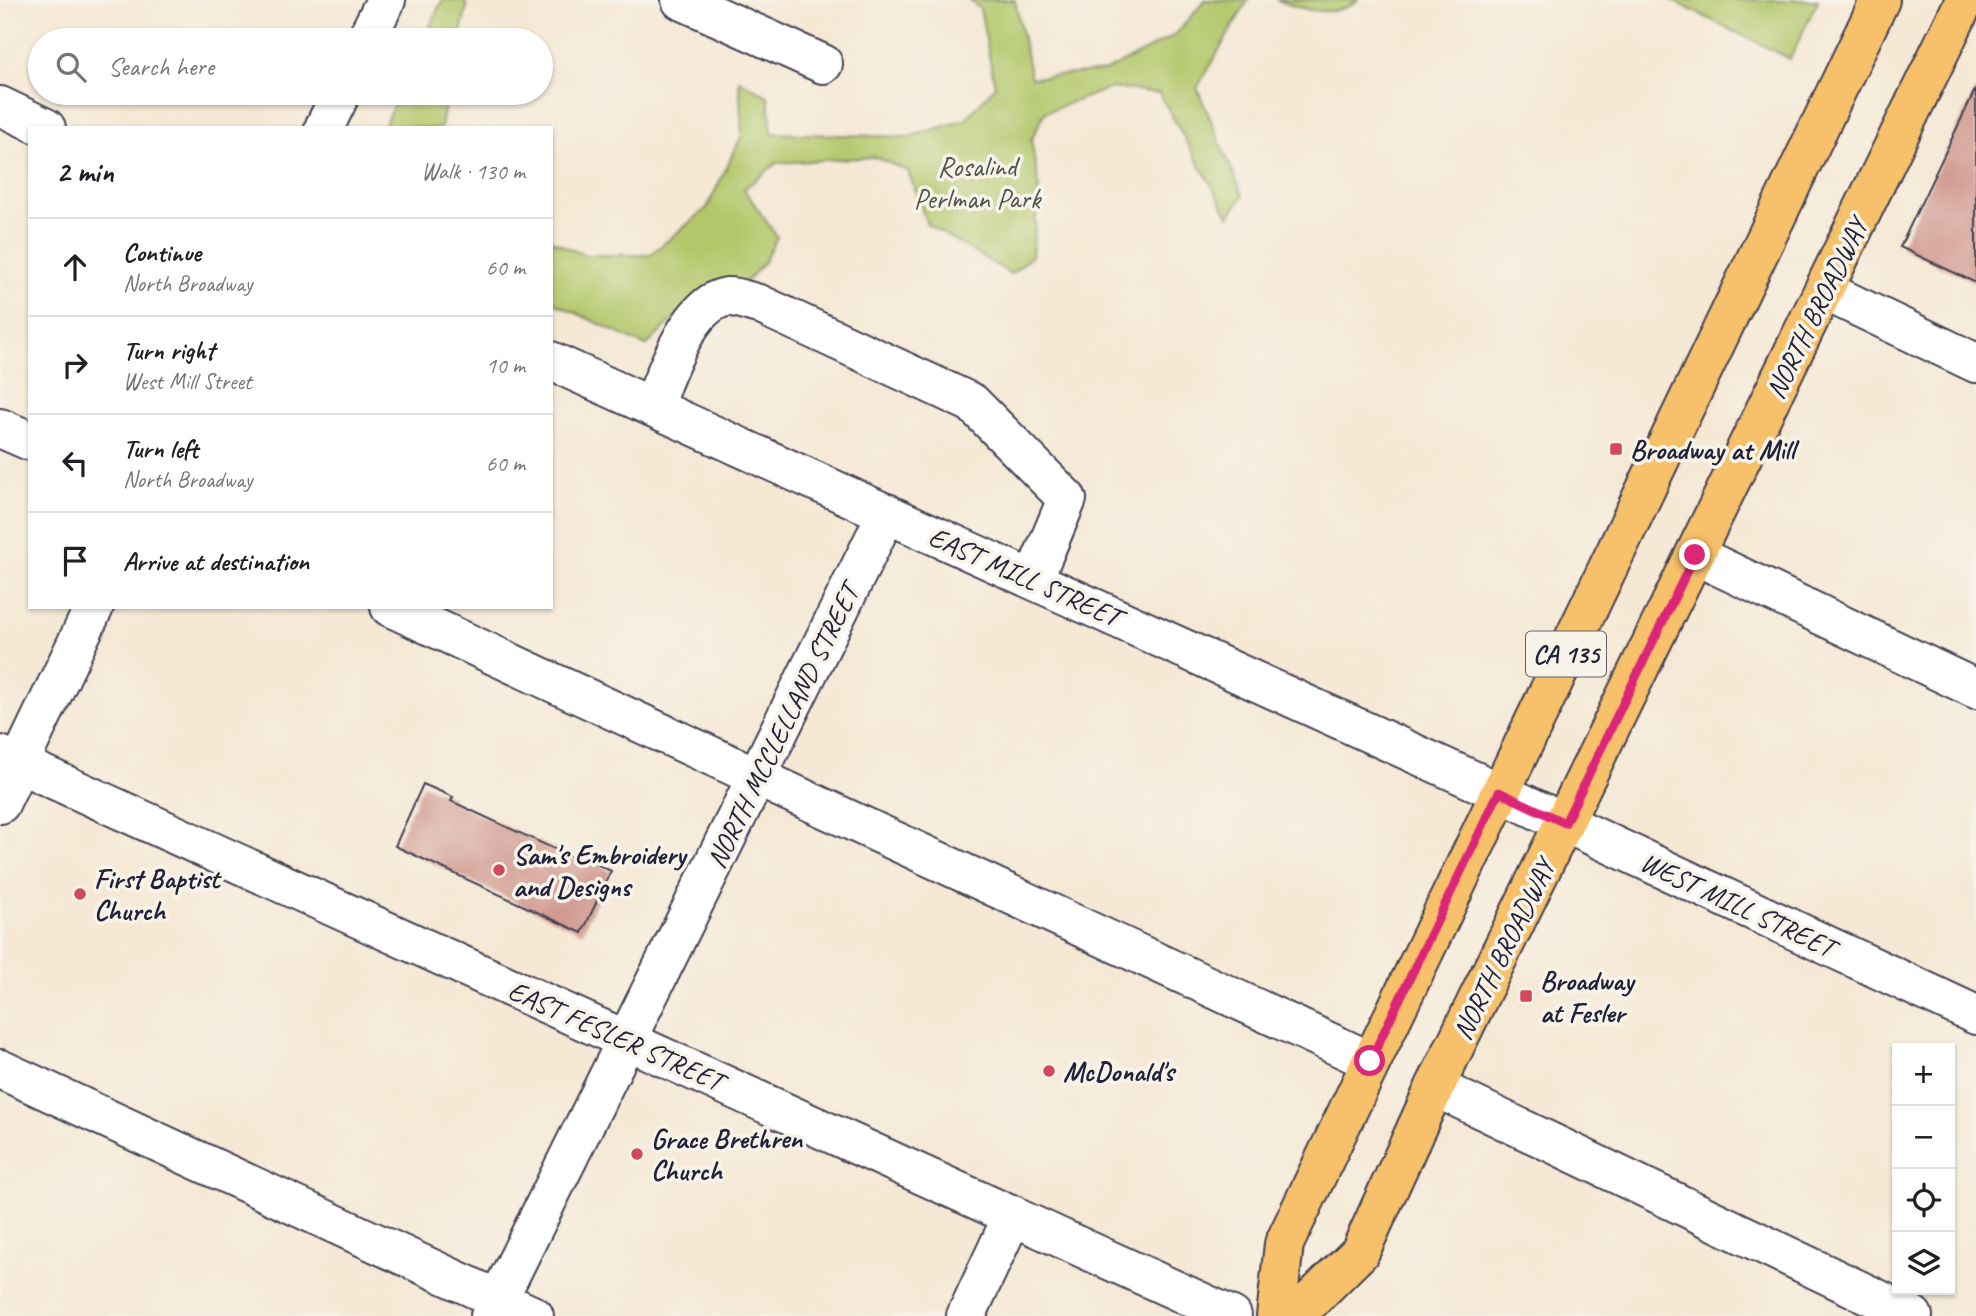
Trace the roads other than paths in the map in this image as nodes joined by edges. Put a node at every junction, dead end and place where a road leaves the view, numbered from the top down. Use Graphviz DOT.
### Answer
graph roads {
  1 [pos="386,0"];
  2 [pos="681,0"];
  3 [pos="1880,0"];
  4 [pos="1965,19"];
  5 [pos="372,28"];
  6 [pos="823,64"];
  7 [pos="335,105"];
  8 [pos="0,106"];
  9 [pos="42,126"];
  10 [pos="325,126"];
  11 [pos="1825,291"];
  12 [pos="553,362"];
  13 [pos="1976,363"];
  14 [pos="652,407"];
  15 [pos="0,428"];
  16 [pos="28,440"];
  17 [pos="887,513"];
  18 [pos="1695,555"];
  19 [pos="1033,580"];
  20 [pos="93,609"];
  21 [pos="394,609"];
  22 [pos="1976,689"];
  23 [pos="10,760"];
  24 [pos="756,778"];
  25 [pos="1499,792"];
  26 [pos="0,804"];
  27 [pos="1565,823"];
  28 [pos="1976,1015"];
  29 [pos="627,1040"];
  30 [pos="1370,1061"];
  31 [pos="0,1069"];
  32 [pos="1435,1087"];
  33 [pos="1013,1215"];
  34 [pos="494,1308"];
  35 [pos="534,1316"];
  36 [pos="966,1316"];
  37 [pos="1232,1316"];
  38 [pos="1276,1316"];
  39 [pos="1295,1316"];
  40 [pos="1913,1316"];
  1 -- 5 [label="street"];
  2 -- 6 [label="street"];
  3 -- 25 [label="main road, CA 135"];
  4 -- 11 [label="main road, NORTH BROADWAY / CA 135"];
  7 -- 10 [label="street"];
  8 -- 9 [label="street"];
  11 -- 13 [label="street"];
  11 -- 18 [label="main road, NORTH BROADWAY / CA 135"];
  12 -- 14 [label="street, EAST MILL STREET"];
  14 -- 17 [label="street, EAST MILL STREET"];
  14 -- 19 [label="street"];
  15 -- 16 [label="street"];
  17 -- 19 [label="street, EAST MILL STREET"];
  17 -- 24 [label="street, NORTH MCCLELLAND STREET"];
  18 -- 22 [label="street"];
  18 -- 27 [label="main road, NORTH BROADWAY / CA 135"];
  19 -- 25 [label="street, EAST MILL STREET"];
  20 -- 23 [label="street"];
  21 -- 24 [label="street"];
  23 -- 26 [label="street"];
  23 -- 29 [label="street, EAST FESLER STREET"];
  24 -- 29 [label="street, NORTH MCCLELLAND STREET"];
  24 -- 30 [label="street"];
  25 -- 27 [label="street, WEST MILL STREET"];
  25 -- 30 [label="main road, CA 135"];
  27 -- 28 [label="street, WEST MILL STREET"];
  27 -- 32 [label="main road, NORTH BROADWAY / CA 135"];
  29 -- 33 [label="street, EAST FESLER STREET"];
  29 -- 34 [label="street, NORTH MCCLELLAND STREET"];
  30 -- 38 [label="main road, CA 135"];
  31 -- 34 [label="street"];
  32 -- 39 [label="main road, NORTH BROADWAY / CA 135"];
  32 -- 40 [label="street"];
  33 -- 36 [label="street"];
  33 -- 37 [label="street, EAST FESLER STREET"];
  34 -- 35 [label="street"];
}
